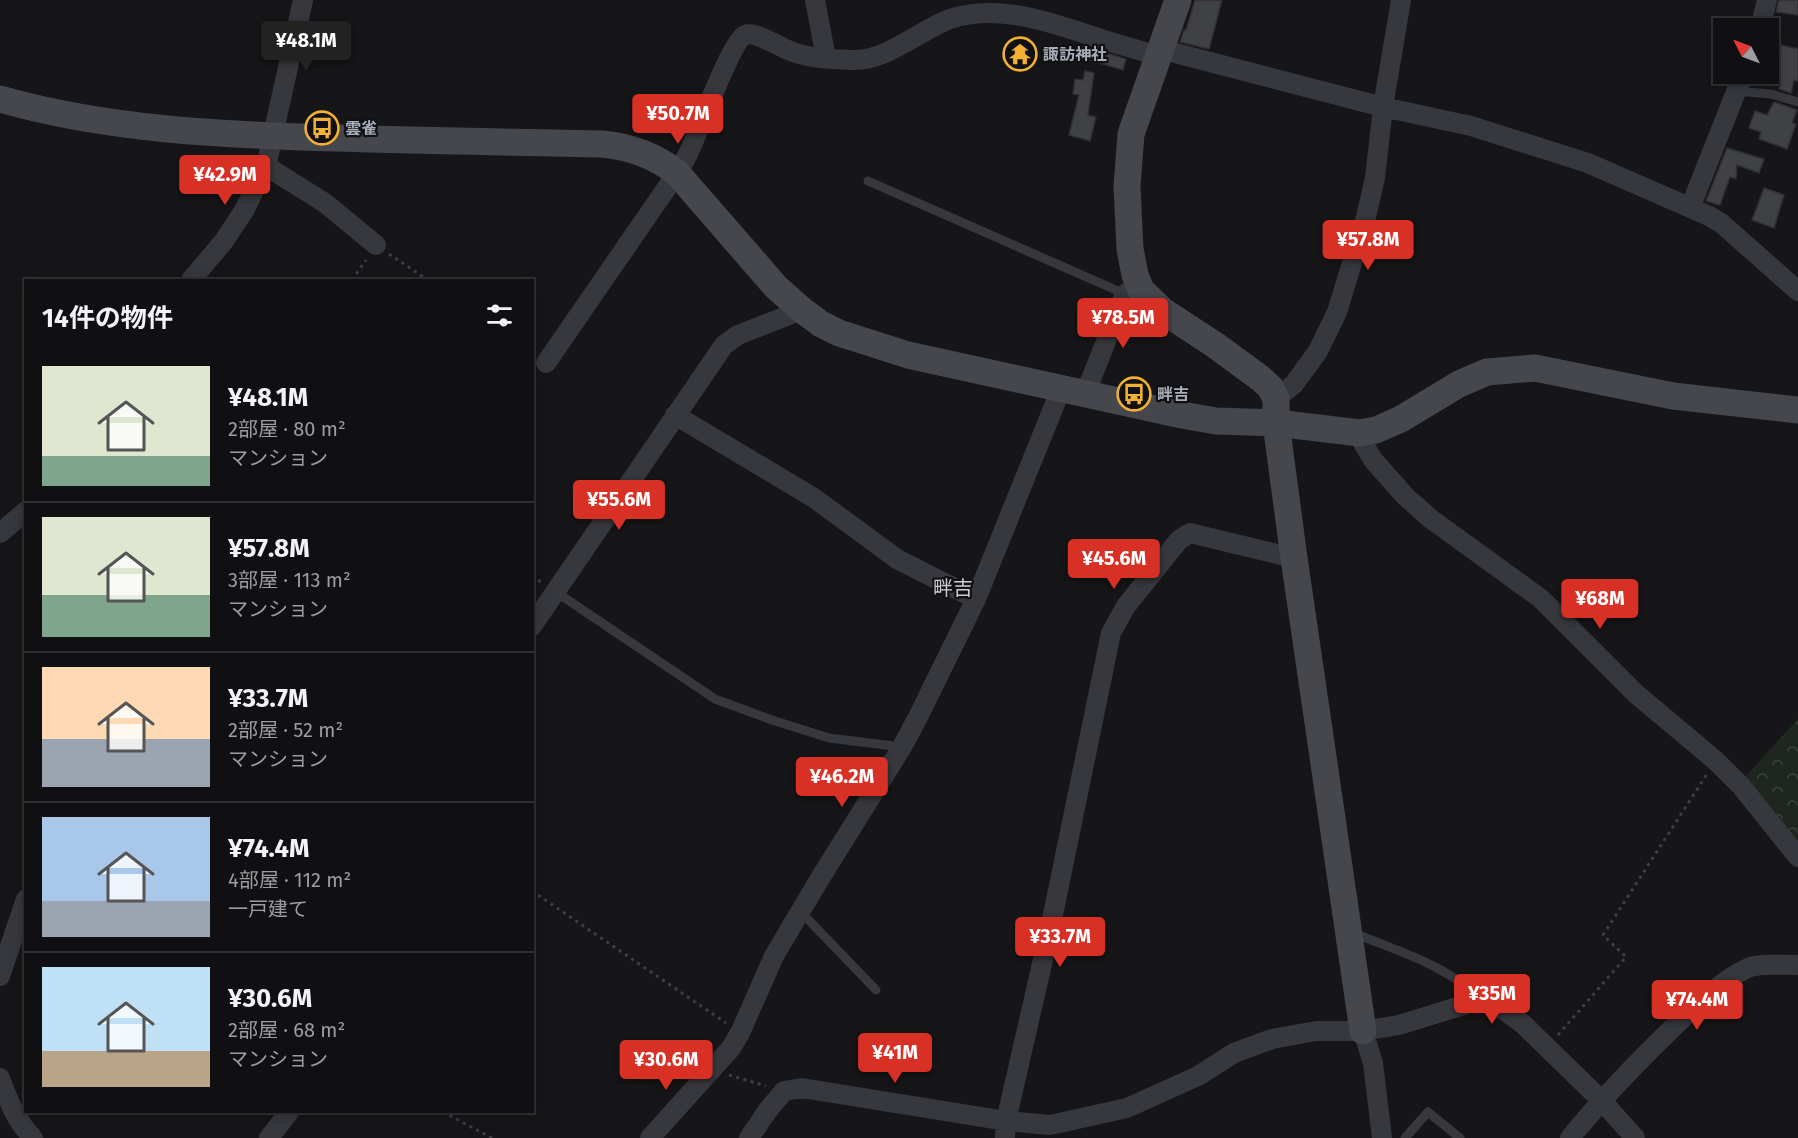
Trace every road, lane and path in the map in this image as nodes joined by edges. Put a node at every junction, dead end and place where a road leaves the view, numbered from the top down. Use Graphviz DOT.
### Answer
graph roads {
  1 [pos="303,0"];
  2 [pos="815,0"];
  3 [pos="1178,0"];
  4 [pos="1401,0"];
  5 [pos="1767,0"];
  6 [pos="1762,18"];
  7 [pos="1159,53"];
  8 [pos="826,58"];
  9 [pos="1739,84"];
  10 [pos="1745,84"];
  11 [pos="0,99"];
  12 [pos="1798,102"];
  13 [pos="1383,107"];
  14 [pos="271,136"];
  15 [pos="266,166"];
  16 [pos="677,173"];
  17 [pos="868,181"];
  18 [pos="1690,208"];
  19 [pos="376,245"];
  20 [pos="192,279"];
  21 [pos="353,279"];
  22 [pos="427,279"];
  23 [pos="1132,290"];
  24 [pos="1798,291"];
  25 [pos="802,310"];
  26 [pos="546,363"];
  27 [pos="1073,392"];
  28 [pos="1798,410"];
  29 [pos="1276,411"];
  30 [pos="675,416"];
  31 [pos="1360,433"];
  32 [pos="24,514"];
  33 [pos="0,533"];
  34 [pos="1294,558"];
  35 [pos="556,592"];
  36 [pos="976,599"];
  37 [pos="534,623"];
  38 [pos="902,747"];
  39 [pos="1716,761"];
  40 [pos="1798,857"];
  41 [pos="534,892"];
  42 [pos="24,904"];
  43 [pos="800,911"];
  44 [pos="1348,931"];
  45 [pos="1798,965"];
  46 [pos="0,975"];
  47 [pos="876,990"];
  48 [pos="1480,1000"];
  49 [pos="1363,1031"];
  50 [pos="740,1033"];
  51 [pos="1547,1047"];
  52 [pos="710,1070"];
  53 [pos="0,1078"];
  54 [pos="784,1091"];
  55 [pos="1601,1100"];
  56 [pos="289,1113"];
  57 [pos="445,1113"];
  58 [pos="1006,1129"];
  59 [pos="28,1135"];
  60 [pos="269,1138"];
  61 [pos="492,1138"];
  62 [pos="650,1138"];
  63 [pos="749,1138"];
  64 [pos="1382,1138"];
  65 [pos="1405,1138"];
  66 [pos="1460,1138"];
  67 [pos="1570,1138"];
  68 [pos="1635,1138"];
  1 -- 14 [label="street"];
  2 -- 8 [label="street"];
  3 -- 7 [label="street"];
  4 -- 13 [label="street"];
  5 -- 6 [label="street"];
  7 -- 8 [label="street"];
  7 -- 13 [label="street"];
  7 -- 23 [label="street"];
  8 -- 16 [label="street"];
  9 -- 18 [label="street"];
  10 -- 12 [label="lane"];
  11 -- 14 [label="street"];
  13 -- 18 [label="street"];
  13 -- 29 [label="street"];
  14 -- 15 [label="street"];
  14 -- 16 [label="street"];
  15 -- 19 [label="street"];
  15 -- 20 [label="street"];
  16 -- 25 [label="street"];
  16 -- 26 [label="street"];
  17 -- 23 [label="lane"];
  18 -- 24 [label="street"];
  19 -- 21 [label="path"];
  19 -- 22 [label="path"];
  23 -- 27 [label="street"];
  23 -- 29 [label="street"];
  25 -- 27 [label="street"];
  25 -- 30 [label="street"];
  27 -- 29 [label="street"];
  27 -- 36 [label="street"];
  28 -- 31 [label="street"];
  29 -- 31 [label="street"];
  29 -- 34 [label="street"];
  30 -- 35 [label="street"];
  30 -- 36 [label="street"];
  31 -- 39 [label="street"];
  32 -- 33 [label="street"];
  34 -- 44 [label="street"];
  34 -- 58 [label="street"];
  35 -- 37 [label="street"];
  35 -- 38 [label="lane"];
  36 -- 38 [label="street"];
  38 -- 43 [label="street"];
  39 -- 40 [label="street"];
  39 -- 51 [label="path"];
  41 -- 50 [label="path"];
  42 -- 46 [label="street"];
  43 -- 47 [label="lane"];
  43 -- 50 [label="street"];
  44 -- 48 [label="lane"];
  44 -- 49 [label="street"];
  45 -- 55 [label="street"];
  48 -- 49 [label="street"];
  48 -- 51 [label="street"];
  49 -- 58 [label="street"];
  49 -- 64 [label="street"];
  50 -- 52 [label="street"];
  51 -- 55 [label="street"];
  52 -- 54 [label="path"];
  52 -- 62 [label="street"];
  53 -- 59 [label="street"];
  54 -- 58 [label="street"];
  54 -- 63 [label="street"];
  55 -- 67 [label="street"];
  55 -- 68 [label="street"];
  56 -- 60 [label="street"];
  57 -- 61 [label="path"];
  65 -- 66 [label="lane"];
}
